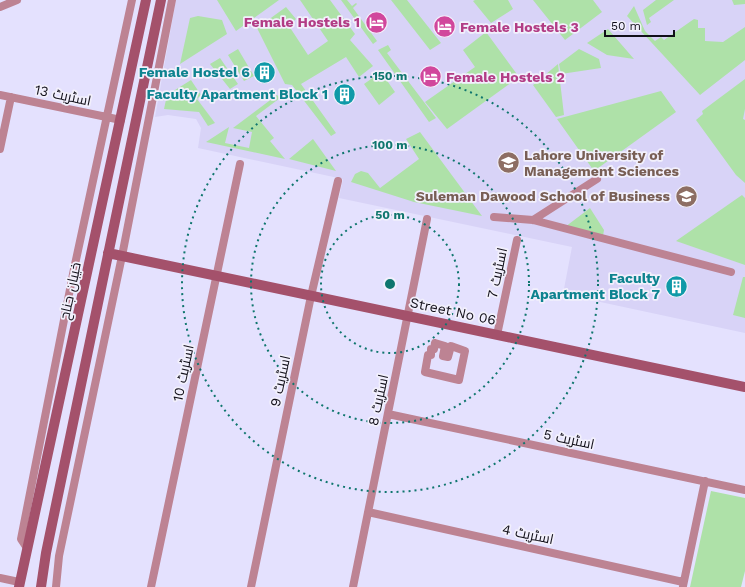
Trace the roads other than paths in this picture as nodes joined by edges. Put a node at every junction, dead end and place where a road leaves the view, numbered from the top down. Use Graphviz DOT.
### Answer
graph roads {
  1 [pos="17,0"];
  2 [pos="132,0"];
  3 [pos="146,0"];
  4 [pos="161,0"];
  5 [pos="172,0"];
  6 [pos="0,7"];
  7 [pos="0,95"];
  8 [pos="11,98"];
  9 [pos="107,118"];
  10 [pos="121,120"];
  11 [pos="0,149"];
  12 [pos="240,164"];
  13 [pos="597,179"];
  14 [pos="338,181"];
  15 [pos="494,217"];
  16 [pos="427,219"];
  17 [pos="533,220"];
  18 [pos="517,240"];
  19 [pos="108,253"];
  20 [pos="122,256"];
  21 [pos="74,269"];
  22 [pos="88,272"];
  23 [pos="731,272"];
  24 [pos="216,276"];
  25 [pos="311,296"];
  26 [pos="408,316"];
  27 [pos="497,335"];
  28 [pos="435,343"];
  29 [pos="745,387"];
  30 [pos="388,414"];
  31 [pos="705,481"];
  32 [pos="745,490"];
  33 [pos="368,512"];
  34 [pos="27,548"];
  35 [pos="46,553"];
  36 [pos="59,556"];
  37 [pos="0,578"];
  38 [pos="19,584"];
  39 [pos="683,584"];
  40 [pos="40,587"];
  41 [pos="56,587"];
  42 [pos="151,587"];
  43 [pos="251,587"];
  44 [pos="353,587"];
  1 -- 6 [label="street"];
  2 -- 9 [label="street"];
  3 -- 10 [label="main road, خیبان جناح"];
  4 -- 19 [label="main road, خیبان جناح"];
  5 -- 20 [label="street"];
  7 -- 8 [label="street, اسٹریٹ 13"];
  8 -- 9 [label="street, اسٹریٹ 13"];
  8 -- 11 [label="street"];
  9 -- 10 [label="street, اسٹریٹ 13"];
  9 -- 21 [label="street"];
  10 -- 22 [label="main road, خیبان جناح"];
  12 -- 24 [label="street, اسٹریٹ 10"];
  13 -- 17 [label="street"];
  14 -- 25 [label="street, اسٹریٹ 9"];
  15 -- 17 [label="street"];
  16 -- 26 [label="street, اسٹریٹ 8"];
  17 -- 23 [label="street"];
  18 -- 27 [label="street, اسٹریٹ 7"];
  19 -- 20 [label="main road, Street No 06"];
  19 -- 35 [label="main road, خیبان جناح"];
  20 -- 24 [label="main road, Street No 06"];
  20 -- 36 [label="street"];
  21 -- 22 [label="street"];
  21 -- 34 [label="street"];
  22 -- 34 [label="main road, خیبان جناح"];
  24 -- 25 [label="main road, Street No 06"];
  24 -- 42 [label="street, اسٹریٹ 10"];
  25 -- 26 [label="main road, Street No 06"];
  25 -- 43 [label="street, اسٹریٹ 9"];
  26 -- 27 [label="main road, Street No 06"];
  26 -- 30 [label="street, اسٹریٹ 8"];
  27 -- 29 [label="main road, Street No 06"];
  28 -- 28 [label="street"];
  30 -- 31 [label="street, اسٹریٹ 5"];
  30 -- 33 [label="street, اسٹریٹ 8"];
  31 -- 32 [label="street, اسٹریٹ 5"];
  31 -- 39 [label="street"];
  33 -- 39 [label="street, اسٹریٹ 4"];
  33 -- 44 [label="street, اسٹریٹ 8"];
  34 -- 38 [label="main road, خیبان جناح"];
  35 -- 36 [label="street"];
  35 -- 40 [label="main road, خیبان جناح"];
  36 -- 41 [label="street"];
  37 -- 38 [label="street"];
}
